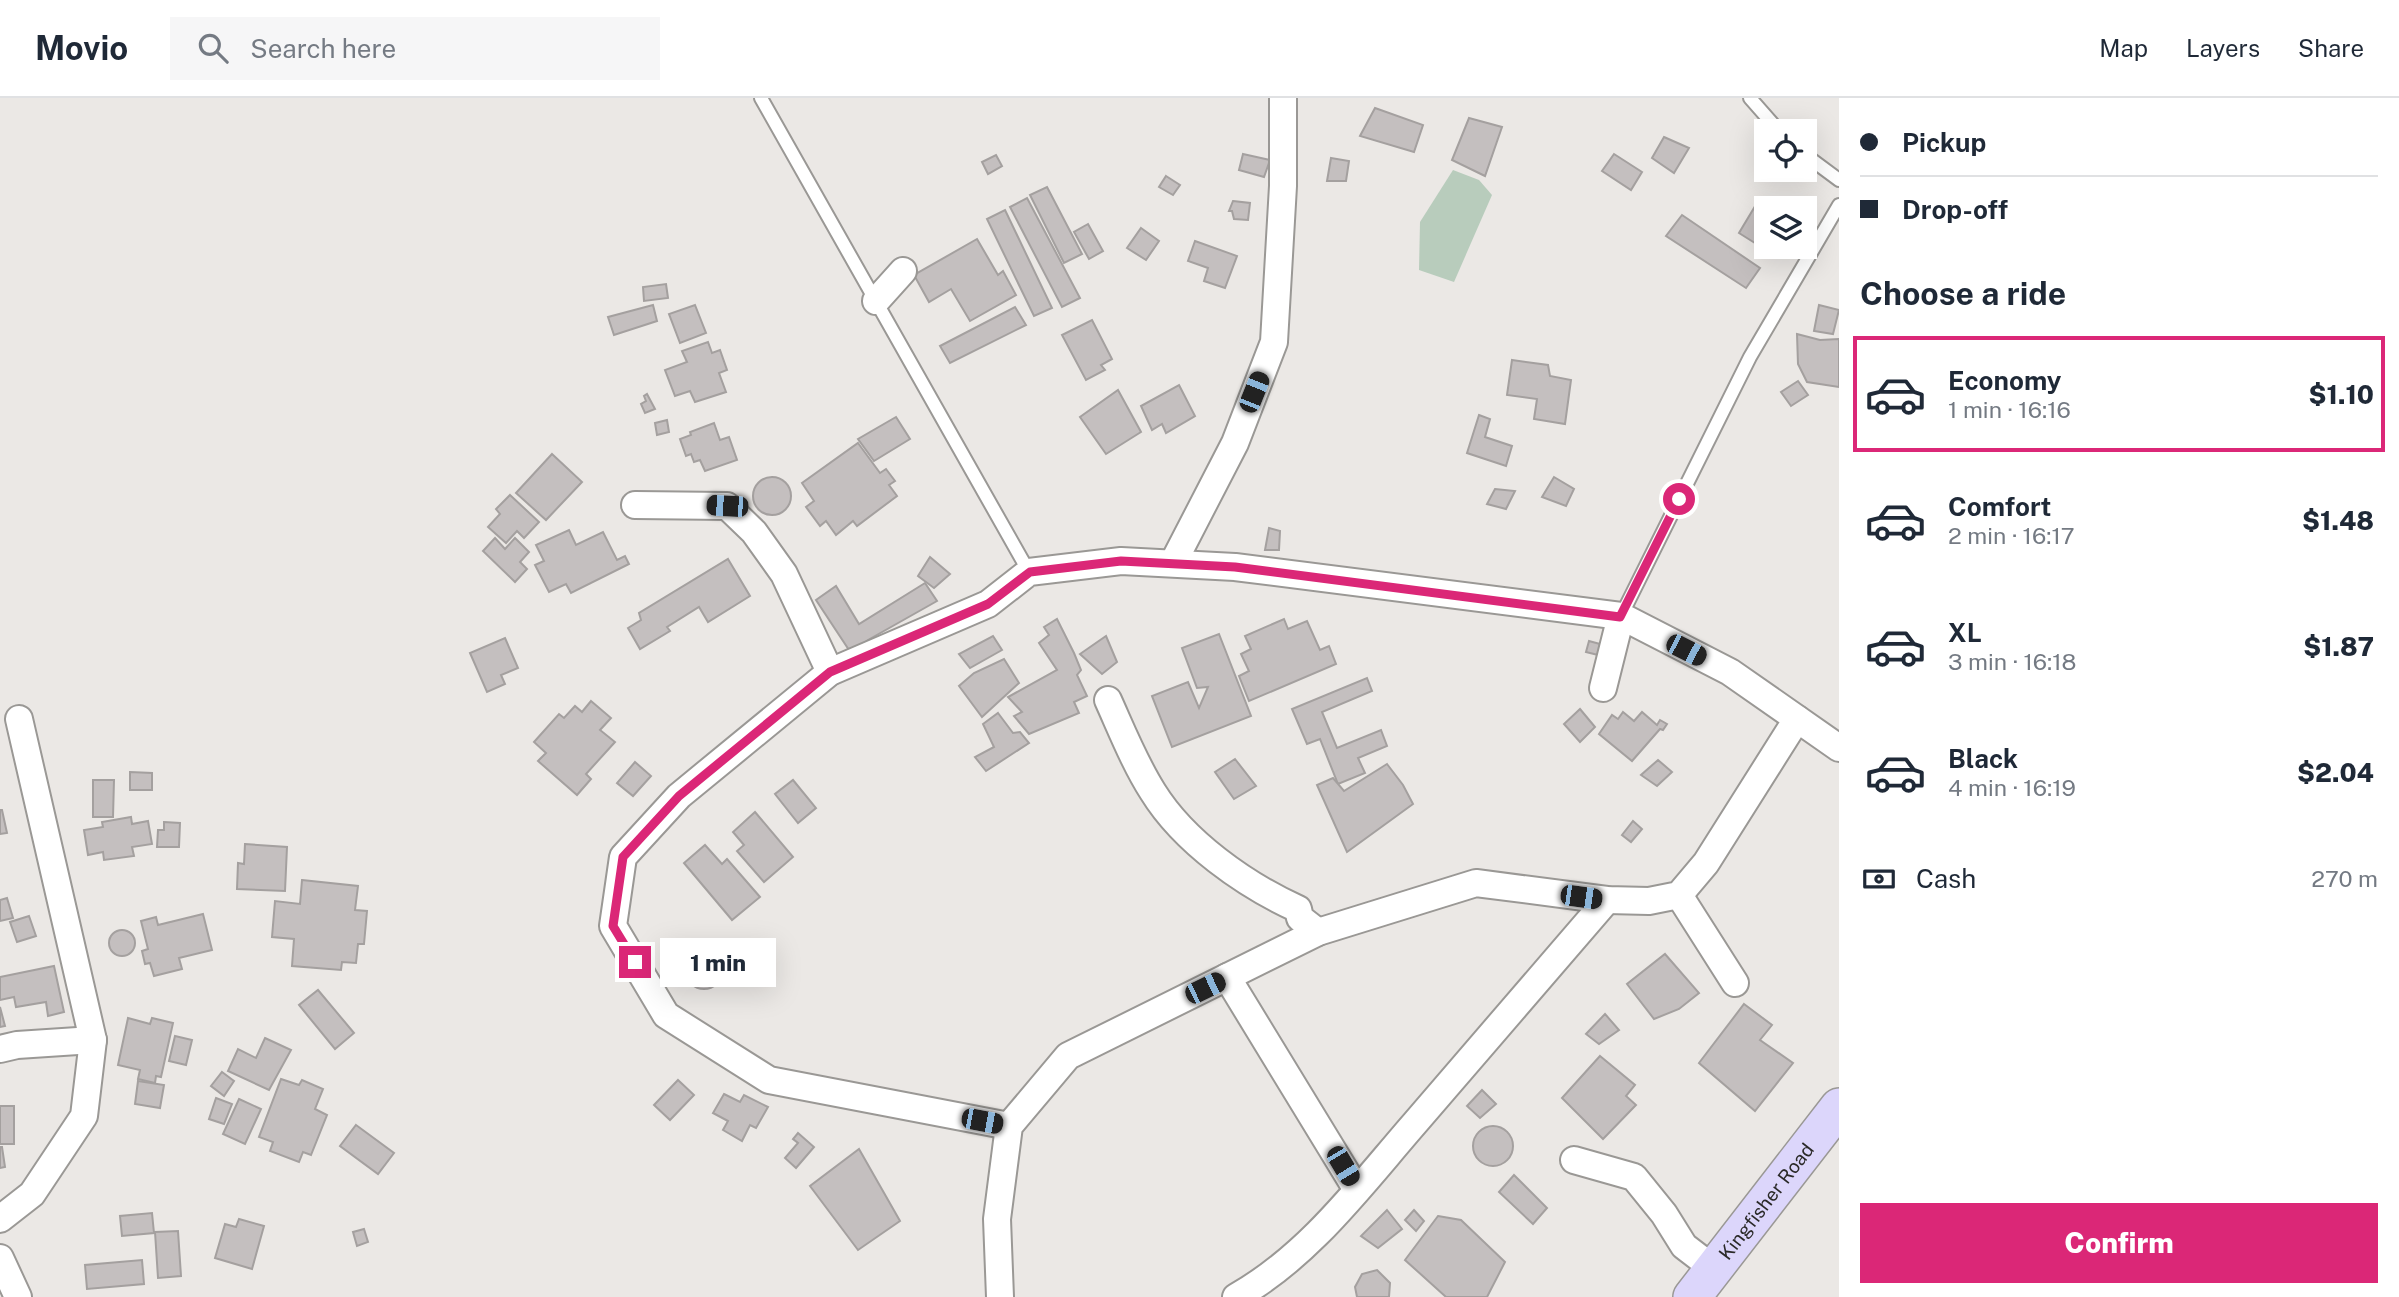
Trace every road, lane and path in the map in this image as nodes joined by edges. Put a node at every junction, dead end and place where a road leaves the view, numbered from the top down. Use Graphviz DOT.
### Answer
graph roads {
  1 [pos="761,98"];
  2 [pos="1283,98"];
  3 [pos="1750,98"];
  4 [pos="1768,119"];
  5 [pos="1817,164"];
  6 [pos="1839,180"];
  7 [pos="1839,205"];
  8 [pos="903,271"];
  9 [pos="876,301"];
  10 [pos="635,505"];
  11 [pos="1172,563"];
  12 [pos="1030,572"];
  13 [pos="1620,617"];
  14 [pos="830,672"];
  15 [pos="1603,688"];
  16 [pos="1108,701"];
  17 [pos="19,719"];
  18 [pos="1797,719"];
  19 [pos="1839,748"];
  20 [pos="1679,895"];
  21 [pos="1607,900"];
  22 [pos="1318,932"];
  23 [pos="1227,977"];
  24 [pos="1735,984"];
  25 [pos="93,1041"];
  26 [pos="0,1049"];
  27 [pos="1839,1107"];
  28 [pos="1009,1126"];
  29 [pos="1574,1160"];
  30 [pos="1357,1190"];
  31 [pos="0,1219"];
  32 [pos="0,1258"];
  33 [pos="1703,1283"];
  34 [pos="18,1297"];
  35 [pos="1000,1297"];
  36 [pos="1236,1297"];
  1 -- 9 [label="lane"];
  2 -- 11 [label="street"];
  3 -- 4 [label="lane"];
  5 -- 6 [label="lane"];
  7 -- 13 [label="lane"];
  8 -- 9 [label="street"];
  9 -- 12 [label="lane"];
  10 -- 14 [label="street"];
  11 -- 12 [label="street"];
  11 -- 13 [label="street"];
  12 -- 14 [label="street"];
  13 -- 15 [label="street"];
  13 -- 18 [label="street"];
  14 -- 28 [label="street"];
  16 -- 22 [label="street"];
  17 -- 25 [label="street"];
  18 -- 19 [label="street"];
  18 -- 20 [label="street"];
  20 -- 21 [label="street"];
  20 -- 24 [label="street"];
  21 -- 22 [label="street"];
  21 -- 30 [label="street"];
  22 -- 23 [label="street"];
  23 -- 28 [label="street"];
  23 -- 30 [label="street"];
  25 -- 26 [label="street"];
  25 -- 31 [label="street"];
  27 -- 33 [label="street, Kingfisher Road"];
  28 -- 35 [label="street"];
  29 -- 33 [label="street"];
  30 -- 36 [label="street"];
  32 -- 34 [label="street"];
}
